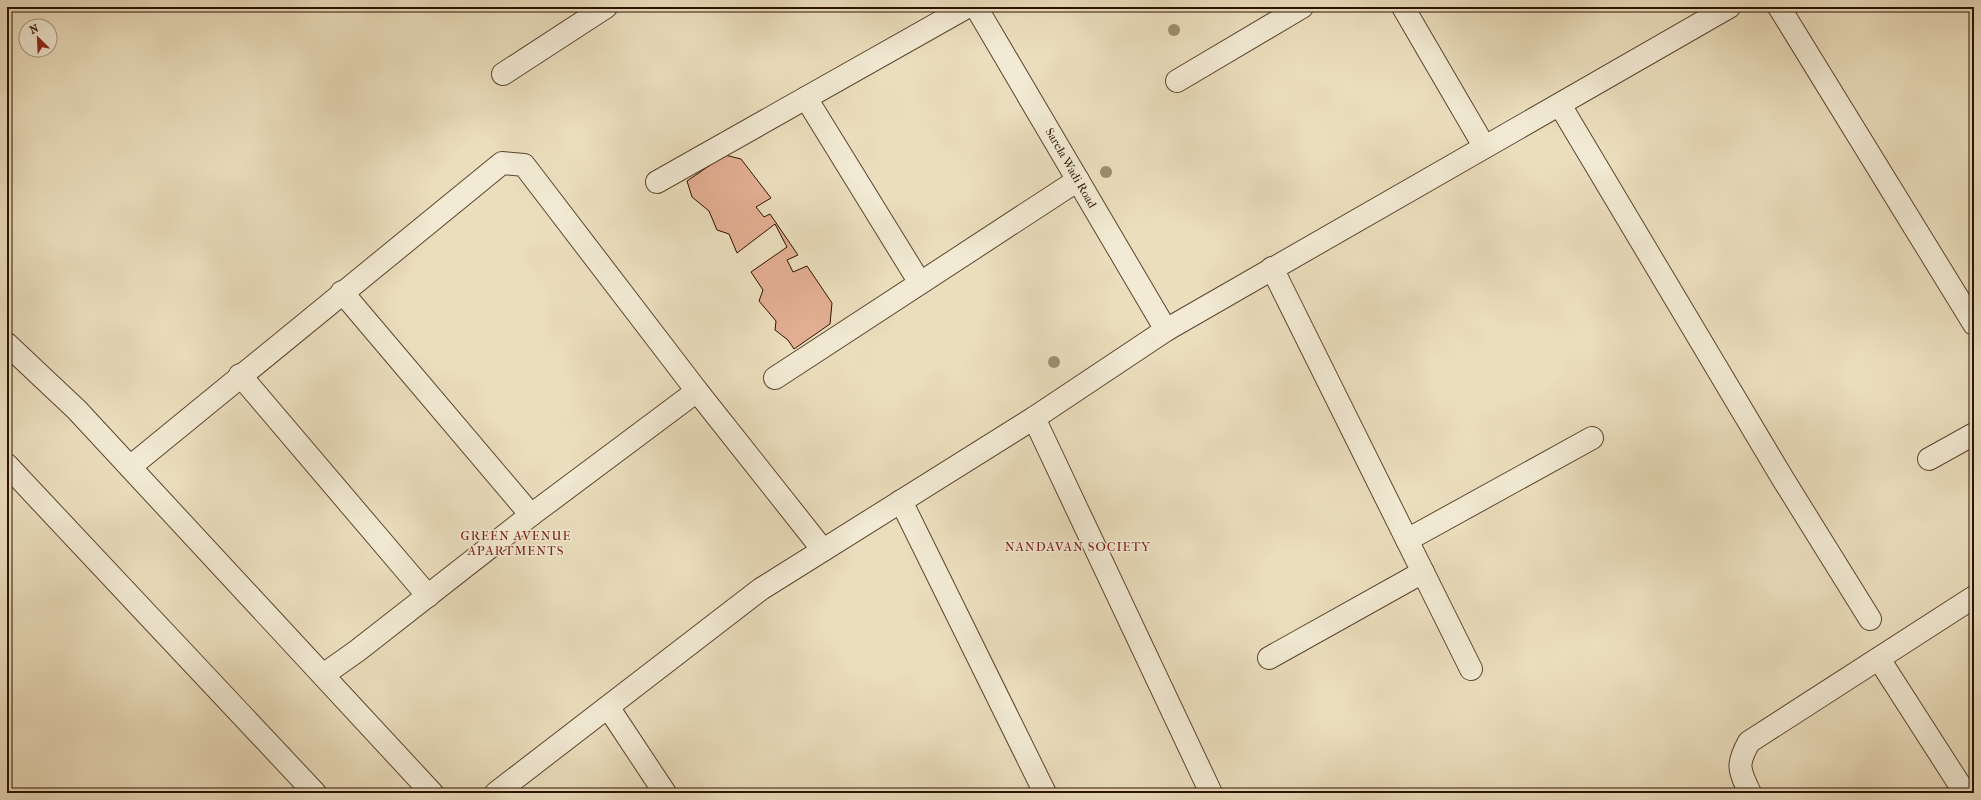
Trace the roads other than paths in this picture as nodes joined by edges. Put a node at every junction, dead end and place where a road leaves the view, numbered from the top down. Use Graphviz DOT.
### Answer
graph roads {
  1 [pos="606,7"];
  2 [pos="968,7"];
  3 [pos="976,7"];
  4 [pos="1302,7"];
  5 [pos="1402,7"];
  6 [pos="1729,7"];
  7 [pos="1779,7"];
  8 [pos="504,74"];
  9 [pos="1176,81"];
  10 [pos="806,98"];
  11 [pos="1560,105"];
  12 [pos="1484,146"];
  13 [pos="1078,180"];
  14 [pos="657,182"];
  15 [pos="1272,268"];
  16 [pos="920,283"];
  17 [pos="342,292"];
  18 [pos="1974,324"];
  19 [pos="1166,330"];
  20 [pos="7,344"];
  21 [pos="240,375"];
  22 [pos="775,378"];
  23 [pos="697,392"];
  24 [pos="1034,418"];
  25 [pos="1974,434"];
  26 [pos="1592,438"];
  27 [pos="1929,459"];
  28 [pos="7,465"];
  29 [pos="130,467"];
  30 [pos="901,501"];
  31 [pos="531,515"];
  32 [pos="1407,540"];
  33 [pos="823,550"];
  34 [pos="1423,572"];
  35 [pos="428,596"];
  36 [pos="1974,597"];
  37 [pos="1870,619"];
  38 [pos="1269,658"];
  39 [pos="1879,659"];
  40 [pos="1471,669"];
  41 [pos="323,675"];
  42 [pos="608,706"];
  43 [pos="315,793"];
  44 [pos="432,793"];
  45 [pos="496,793"];
  46 [pos="665,793"];
  47 [pos="1045,793"];
  48 [pos="1211,793"];
  49 [pos="1750,793"];
  50 [pos="1965,793"];
  1 -- 8 [label="street"];
  2 -- 10 [label="street"];
  3 -- 13 [label="street, Sarela Wadi Road"];
  4 -- 9 [label="street"];
  5 -- 12 [label="street"];
  6 -- 11 [label="street"];
  7 -- 18 [label="street"];
  10 -- 14 [label="street"];
  10 -- 16 [label="street"];
  11 -- 12 [label="street"];
  11 -- 37 [label="street"];
  12 -- 15 [label="street"];
  13 -- 16 [label="street"];
  13 -- 19 [label="street, Sarela Wadi Road"];
  15 -- 19 [label="street"];
  15 -- 32 [label="street"];
  16 -- 22 [label="street"];
  17 -- 21 [label="street"];
  17 -- 23 [label="street"];
  17 -- 31 [label="street"];
  19 -- 24 [label="street"];
  20 -- 29 [label="street"];
  21 -- 29 [label="street"];
  21 -- 35 [label="street"];
  23 -- 31 [label="street"];
  23 -- 33 [label="street"];
  24 -- 30 [label="street"];
  24 -- 48 [label="street"];
  25 -- 27 [label="street"];
  26 -- 32 [label="street"];
  28 -- 43 [label="street"];
  29 -- 41 [label="street"];
  30 -- 33 [label="street"];
  30 -- 47 [label="street"];
  31 -- 35 [label="street"];
  32 -- 34 [label="street"];
  33 -- 42 [label="street"];
  34 -- 38 [label="street"];
  34 -- 40 [label="street"];
  35 -- 41 [label="street"];
  36 -- 39 [label="street"];
  39 -- 49 [label="street"];
  39 -- 50 [label="street"];
  41 -- 44 [label="street"];
  42 -- 45 [label="street"];
  42 -- 46 [label="street"];
}
